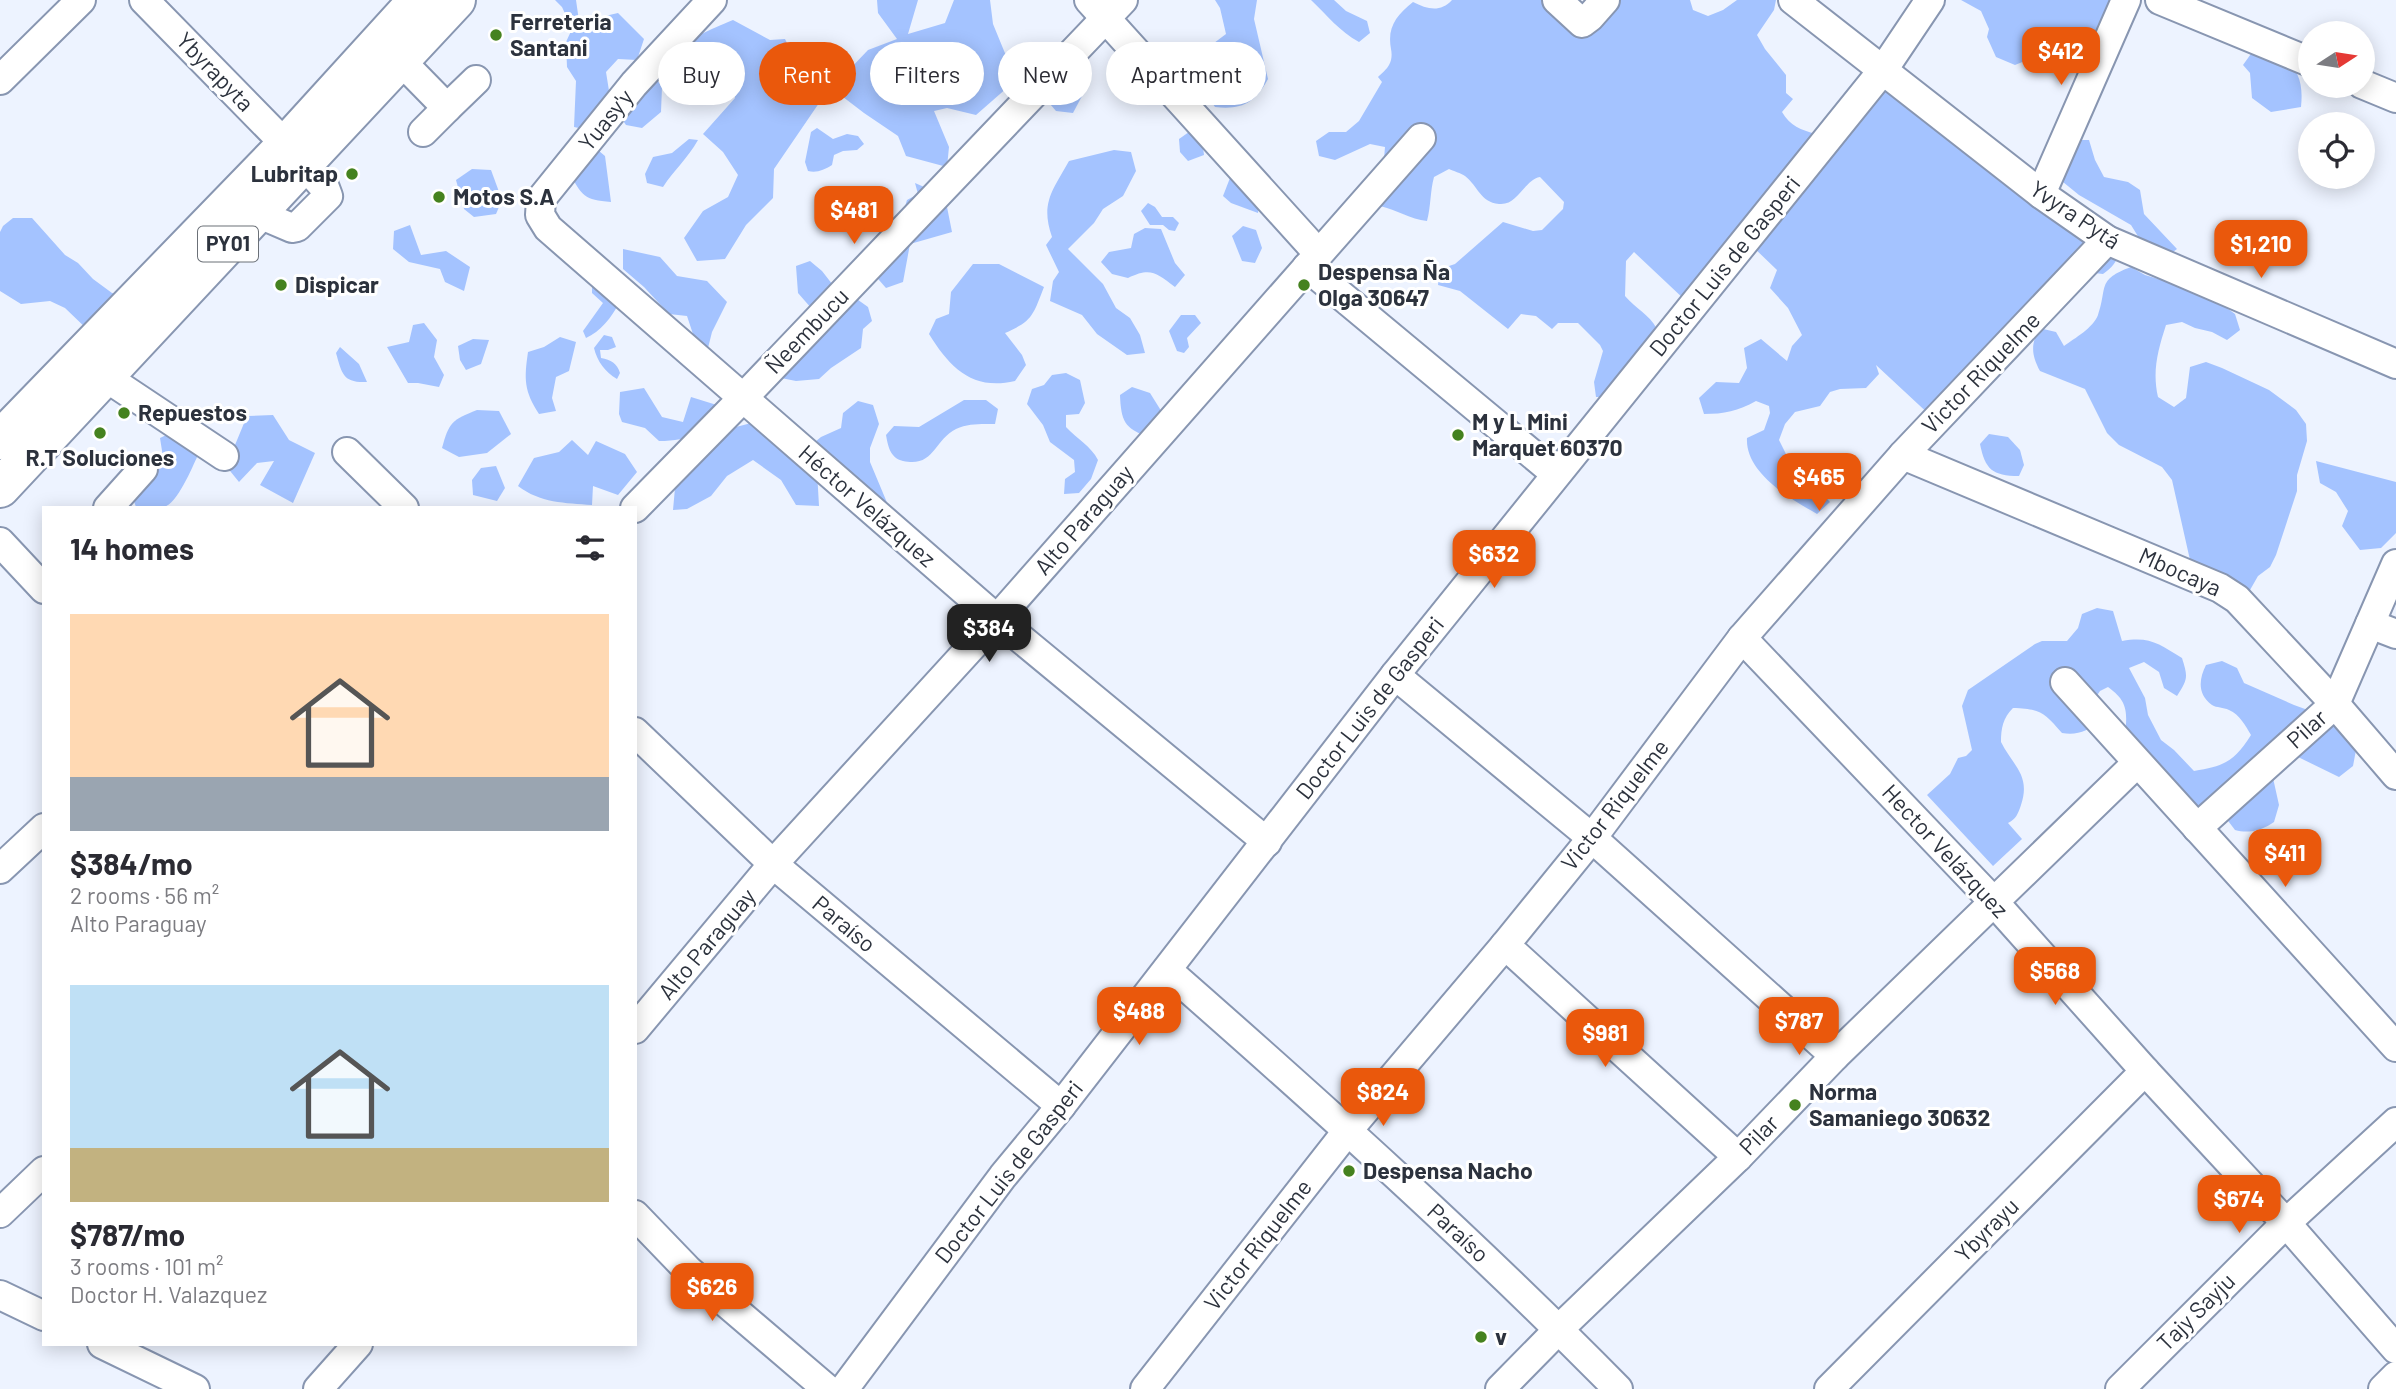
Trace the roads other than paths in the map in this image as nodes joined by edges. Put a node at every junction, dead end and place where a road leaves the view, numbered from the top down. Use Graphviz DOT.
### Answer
graph roads {
  1 [pos="81,0"];
  2 [pos="144,0"];
  3 [pos="418,0"];
  4 [pos="457,0"];
  5 [pos="712,0"];
  6 [pos="1558,0"];
  7 [pos="1605,0"];
  8 [pos="1793,0"];
  9 [pos="1930,0"];
  10 [pos="2126,0"];
  11 [pos="2160,0"];
  12 [pos="1106,6"];
  13 [pos="2298,57"];
  14 [pos="400,60"];
  15 [pos="1883,70"];
  16 [pos="0,80"];
  17 [pos="476,80"];
  18 [pos="2375,89"];
  19 [pos="2396,98"];
  20 [pos="447,108"];
  21 [pos="423,132"];
  22 [pos="1421,138"];
  23 [pos="294,155"];
  24 [pos="2041,194"];
  25 [pos="540,215"];
  26 [pos="2107,240"];
  27 [pos="1312,260"];
  28 [pos="2396,364"];
  29 [pos="104,376"];
  30 [pos="743,398"];
  31 [pos="0,440"];
  32 [pos="347,452"];
  33 [pos="1903,455"];
  34 [pos="224,456"];
  35 [pos="143,468"];
  36 [pos="1556,474"];
  37 [pos="0,488"];
  38 [pos="386,502"];
  39 [pos="110,506"];
  40 [pos="637,506"];
  41 [pos="0,542"];
  42 [pos="2396,564"];
  43 [pos="42,583"];
  44 [pos="997,619"];
  45 [pos="2370,624"];
  46 [pos="2396,634"];
  47 [pos="1742,638"];
  48 [pos="1395,675"];
  49 [pos="2065,682"];
  50 [pos="2335,704"];
  51 [pos="637,734"];
  52 [pos="2136,764"];
  53 [pos="2396,775"];
  54 [pos="2197,828"];
  55 [pos="42,830"];
  56 [pos="1592,838"];
  57 [pos="1267,842"];
  58 [pos="773,864"];
  59 [pos="0,869"];
  60 [pos="1994,901"];
  61 [pos="1505,945"];
  62 [pos="1167,970"];
  63 [pos="637,1026"];
  64 [pos="2396,1047"];
  65 [pos="1835,1056"];
  66 [pos="2145,1071"];
  67 [pos="1061,1106"];
  68 [pos="2396,1122"];
  69 [pos="1349,1129"];
  70 [pos="1738,1157"];
  71 [pos="42,1173"];
  72 [pos="0,1213"];
  73 [pos="637,1217"];
  74 [pos="2286,1223"];
  75 [pos="0,1295"];
  76 [pos="42,1315"];
  77 [pos="1559,1329"];
  78 [pos="106,1346"];
  79 [pos="356,1346"];
  80 [pos="2396,1349"];
  81 [pos="2396,1376"];
  82 [pos="195,1389"];
  83 [pos="318,1389"];
  84 [pos="827,1389"];
  85 [pos="844,1389"];
  86 [pos="1145,1389"];
  87 [pos="1500,1389"];
  88 [pos="1618,1389"];
  89 [pos="1829,1389"];
  90 [pos="2120,1389"];
  91 [pos="2383,1389"];
  1 -- 16 [label="street"];
  2 -- 23 [label="street, Ybyrapyta"];
  3 -- 23 [label="highway, PY01"];
  4 -- 14 [label="highway, PY01"];
  5 -- 25 [label="street, Yuasy'y"];
  6 -- 7 [label="street"];
  8 -- 15 [label="street, Yvyra Pytá"];
  9 -- 15 [label="street, Doctor Luis de Gasperi"];
  10 -- 24 [label="street"];
  11 -- 13 [label="street"];
  12 -- 27 [label="street"];
  12 -- 30 [label="street, Ñeembucu"];
  14 -- 20 [label="street"];
  14 -- 23 [label="highway, PY01"];
  15 -- 24 [label="street, Yvyra Pytá"];
  15 -- 36 [label="street, Doctor Luis de Gasperi"];
  17 -- 20 [label="street"];
  18 -- 19 [label="street"];
  20 -- 21 [label="street"];
  22 -- 27 [label="street, Alto Paraguay"];
  23 -- 29 [label="highway, PY01"];
  23 -- 31 [label="highway, PY01"];
  24 -- 26 [label="street, Yvyra Pytá"];
  25 -- 30 [label="street, Héctor Velázquez"];
  26 -- 28 [label="street, Yvyra Pytá"];
  26 -- 33 [label="street, Victor Riquelme"];
  27 -- 36 [label="street"];
  27 -- 44 [label="street, Alto Paraguay"];
  29 -- 34 [label="street"];
  29 -- 37 [label="highway, PY01"];
  30 -- 40 [label="street, Ñeembucu"];
  30 -- 44 [label="street, Héctor Velázquez"];
  32 -- 38 [label="street"];
  33 -- 47 [label="street, Victor Riquelme"];
  33 -- 50 [label="street, Mbocaya"];
  35 -- 39 [label="street"];
  36 -- 48 [label="street, Doctor Luis de Gasperi"];
  41 -- 43 [label="street"];
  42 -- 45 [label="street, Pilar"];
  44 -- 57 [label="street, Héctor Velázquez"];
  44 -- 58 [label="street, Alto Paraguay"];
  45 -- 46 [label="street"];
  45 -- 50 [label="street, Pilar"];
  47 -- 56 [label="street, Victor Riquelme"];
  47 -- 60 [label="street, Hector Velázquez"];
  48 -- 56 [label="street"];
  48 -- 57 [label="street, Doctor Luis de Gasperi"];
  49 -- 52 [label="street"];
  50 -- 53 [label="street, Mbocaya"];
  50 -- 54 [label="street, Pilar"];
  51 -- 58 [label="street, Paraíso"];
  52 -- 54 [label="street"];
  52 -- 60 [label="street, Pilar"];
  54 -- 64 [label="street"];
  55 -- 59 [label="street"];
  56 -- 61 [label="street, Victor Riquelme"];
  56 -- 65 [label="street"];
  57 -- 62 [label="street, Doctor Luis de Gasperi"];
  58 -- 63 [label="street, Alto Paraguay"];
  58 -- 67 [label="street, Paraíso"];
  60 -- 65 [label="street, Pilar"];
  60 -- 66 [label="street, Hector Velázquez"];
  61 -- 69 [label="street, Victor Riquelme"];
  61 -- 70 [label="street"];
  62 -- 67 [label="street, Doctor Luis de Gasperi"];
  62 -- 69 [label="street, Paraíso"];
  65 -- 70 [label="street, Pilar"];
  66 -- 74 [label="street, Hector Velázquez"];
  66 -- 89 [label="street, Ybyrayu"];
  67 -- 85 [label="street, Doctor Luis de Gasperi"];
  68 -- 74 [label="street, Tajy Sayju"];
  69 -- 77 [label="street, Paraíso"];
  69 -- 86 [label="street, Victor Riquelme"];
  70 -- 77 [label="street, Pilar"];
  71 -- 72 [label="street"];
  73 -- 84 [label="street"];
  74 -- 80 [label="street, Hector Velázquez"];
  74 -- 90 [label="street, Tajy Sayju"];
  75 -- 76 [label="street"];
  77 -- 87 [label="street, Pilar"];
  77 -- 88 [label="street, Paraíso"];
  78 -- 82 [label="street"];
  79 -- 83 [label="street"];
  81 -- 91 [label="street"];
}
